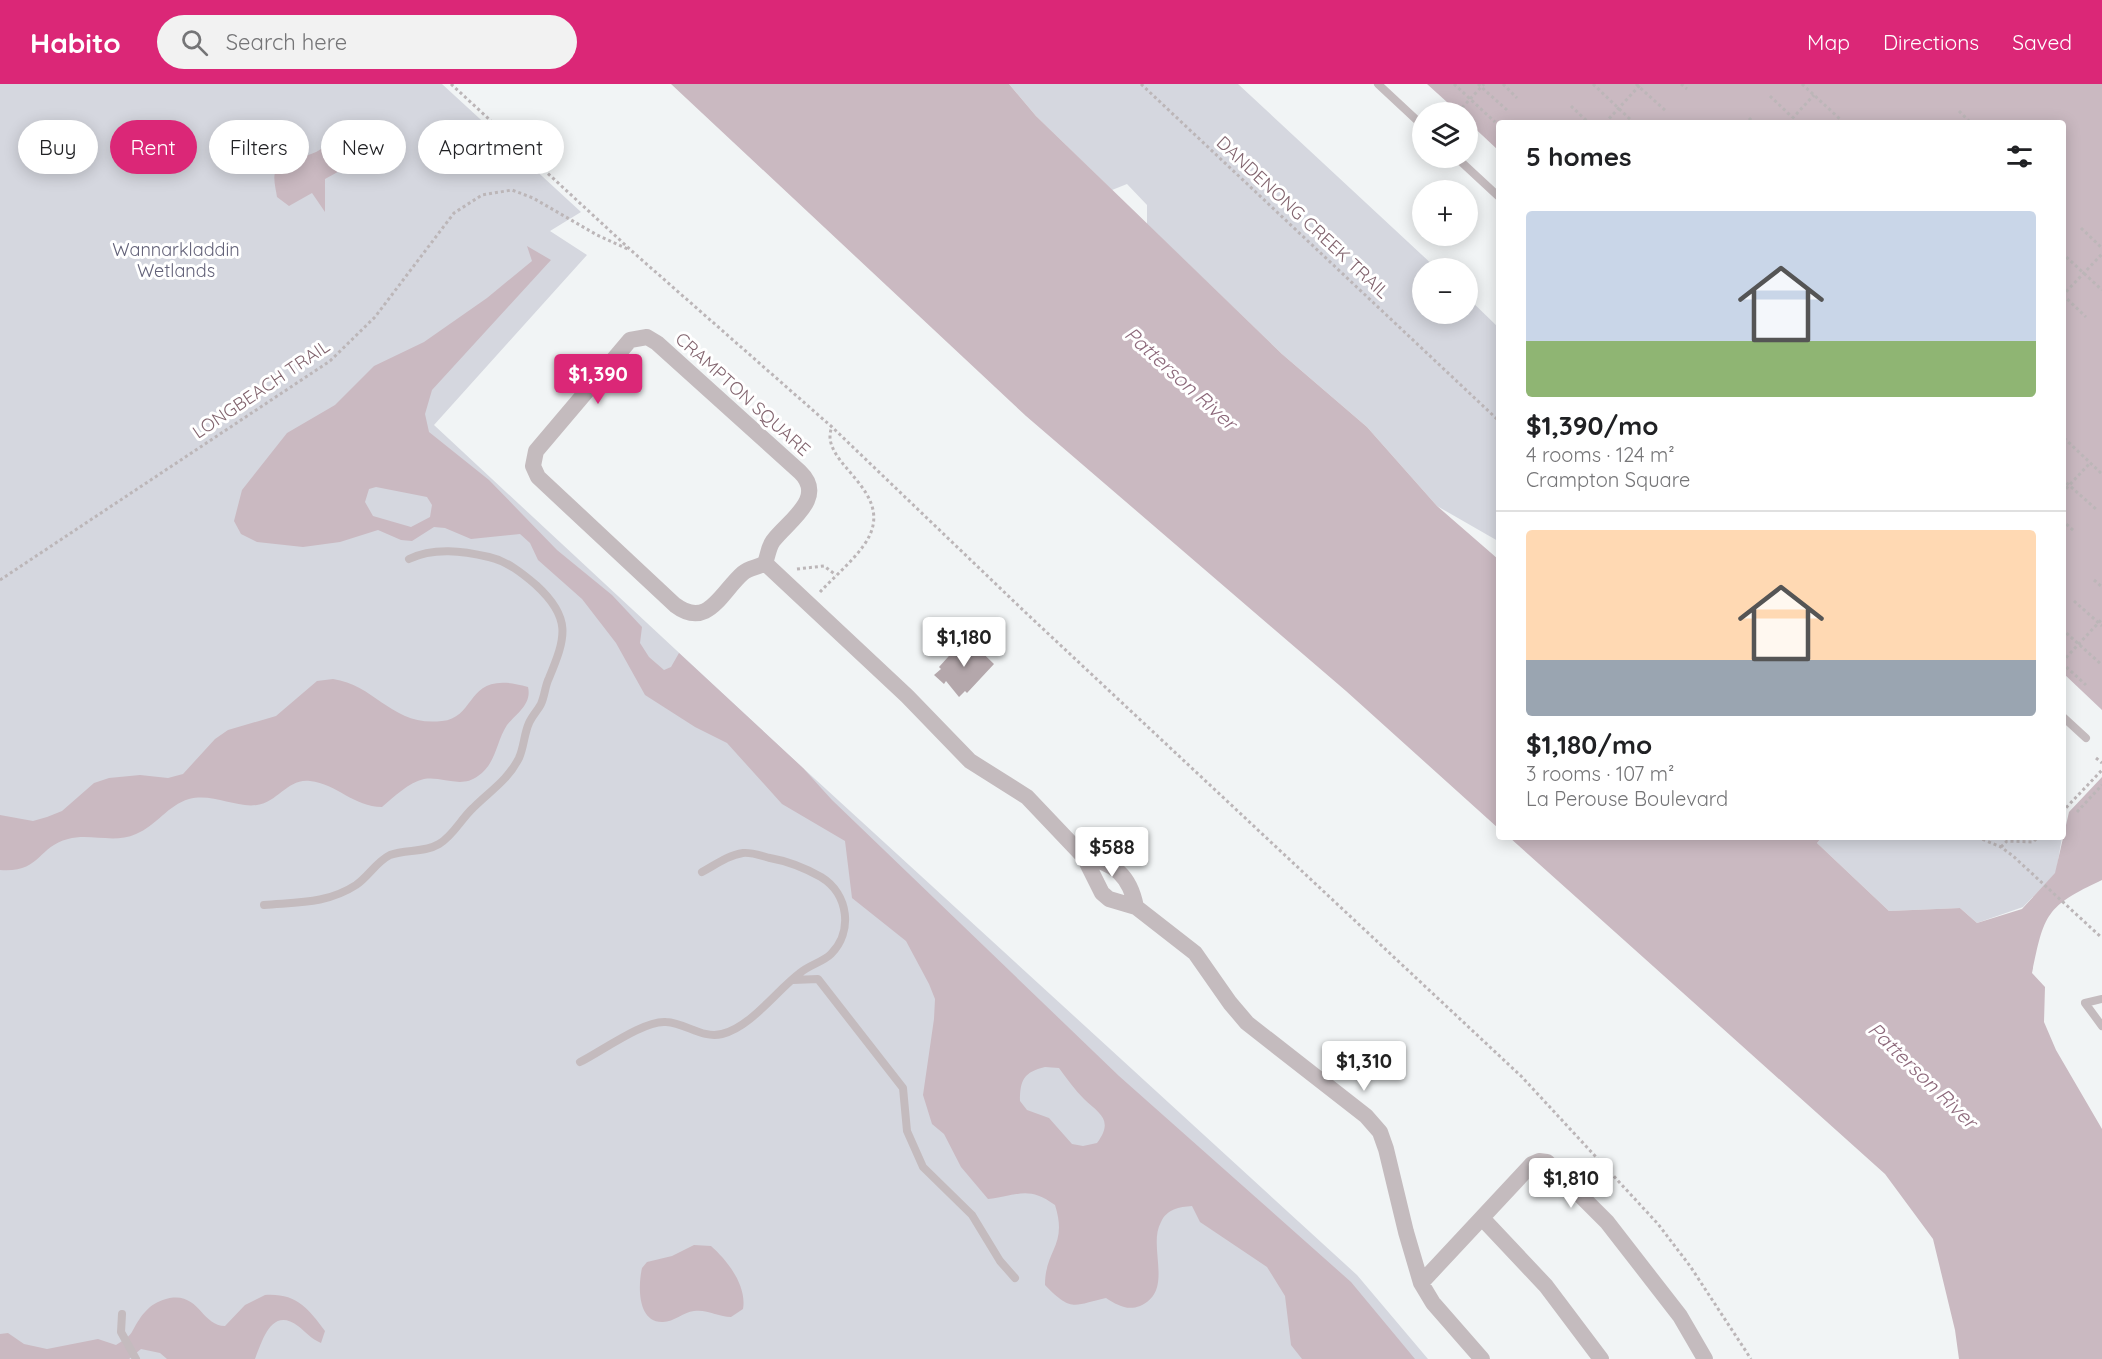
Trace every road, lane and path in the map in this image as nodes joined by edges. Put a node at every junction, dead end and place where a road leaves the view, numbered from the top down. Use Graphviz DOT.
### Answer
graph roads {
  1 [pos="451,84"];
  2 [pos="1141,84"];
  3 [pos="1378,84"];
  4 [pos="1454,84"];
  5 [pos="1503,84"];
  6 [pos="1593,84"];
  7 [pos="1682,84"];
  8 [pos="1802,84"];
  9 [pos="1481,85"];
  10 [pos="1639,85"];
  11 [pos="1686,88"];
  12 [pos="1814,95"];
  13 [pos="1770,96"];
  14 [pos="1517,98"];
  15 [pos="1470,99"];
  16 [pos="1467,102"];
  17 [pos="1571,106"];
  18 [pos="1619,108"];
  19 [pos="1507,110"];
  20 [pos="1666,111"];
  21 [pos="1959,111"];
  22 [pos="1412,116"];
  23 [pos="1586,120"];
  24 [pos="1608,120"];
  25 [pos="1631,120"];
  26 [pos="1790,120"];
  27 [pos="1792,120"];
  28 [pos="1841,120"];
  29 [pos="1968,120"];
  30 [pos="1495,122"];
  31 [pos="1468,168"];
  32 [pos="1496,194"];
  33 [pos="2081,228"];
  34 [pos="2102,248"];
  35 [pos="634,252"];
  36 [pos="2102,254"];
  37 [pos="2066,257"];
  38 [pos="2084,273"];
  39 [pos="2102,290"];
  40 [pos="2066,292"];
  41 [pos="2066,298"];
  42 [pos="2086,316"];
  43 [pos="1496,418"];
  44 [pos="832,427"];
  45 [pos="2066,440"];
  46 [pos="2090,463"];
  47 [pos="2102,474"];
  48 [pos="2066,482"];
  49 [pos="2070,485"];
  50 [pos="2066,489"];
  51 [pos="2096,509"];
  52 [pos="2066,524"];
  53 [pos="2075,532"];
  54 [pos="409,560"];
  55 [pos="765,563"];
  56 [pos="836,575"];
  57 [pos="0,580"];
  58 [pos="784,580"];
  59 [pos="2094,580"];
  60 [pos="2102,587"];
  61 [pos="2074,601"];
  62 [pos="808,604"];
  63 [pos="2101,622"];
  64 [pos="2066,632"];
  65 [pos="2079,644"];
  66 [pos="2066,658"];
  67 [pos="2102,665"];
  68 [pos="2066,666"];
  69 [pos="2086,685"];
  70 [pos="2066,720"];
  71 [pos="2086,738"];
  72 [pos="2096,758"];
  73 [pos="2102,763"];
  74 [pos="2102,770"];
  75 [pos="2102,785"];
  76 [pos="2066,808"];
  77 [pos="2077,812"];
  78 [pos="1984,840"];
  79 [pos="2036,840"];
  80 [pos="2001,847"];
  81 [pos="1084,857"];
  82 [pos="702,872"];
  83 [pos="264,904"];
  84 [pos="1136,908"];
  85 [pos="2102,938"];
  86 [pos="793,980"];
  87 [pos="2102,999"];
  88 [pos="2102,1026"];
  89 [pos="580,1062"];
  90 [pos="1482,1218"];
  91 [pos="1015,1278"];
  92 [pos="1421,1283"];
  93 [pos="122,1314"];
  94 [pos="136,1359"];
  95 [pos="1482,1359"];
  96 [pos="1601,1359"];
  97 [pos="1705,1359"];
  98 [pos="1751,1359"];
  1 -- 35 [label="path"];
  2 -- 43 [label="path, DANDENONG CREEK TRAIL"];
  3 -- 22 [label="lane"];
  4 -- 15 [label="path"];
  5 -- 14 [label="path"];
  6 -- 18 [label="path"];
  7 -- 11 [label="path"];
  8 -- 12 [label="path"];
  9 -- 15 [label="path"];
  9 -- 19 [label="path"];
  10 -- 18 [label="path"];
  10 -- 20 [label="path"];
  12 -- 27 [label="path"];
  12 -- 28 [label="path"];
  13 -- 26 [label="path"];
  15 -- 16 [label="path"];
  15 -- 30 [label="path"];
  17 -- 23 [label="path"];
  18 -- 24 [label="path"];
  18 -- 25 [label="path"];
  21 -- 29 [label="path"];
  31 -- 32 [label="lane"];
  33 -- 34 [label="path"];
  35 -- 44 [label="path"];
  35 -- 57 [label="path, LONGBEACH TRAIL"];
  36 -- 38 [label="path"];
  37 -- 38 [label="path"];
  38 -- 39 [label="path"];
  38 -- 40 [label="path"];
  41 -- 42 [label="path"];
  44 -- 56 [label="path"];
  44 -- 98 [label="path"];
  45 -- 46 [label="path"];
  46 -- 47 [label="path"];
  46 -- 49 [label="path"];
  48 -- 49 [label="path"];
  49 -- 50 [label="path"];
  49 -- 51 [label="path"];
  52 -- 53 [label="path"];
  54 -- 83 [label="lane"];
  55 -- 55 [label="street, CRAMPTON SQUARE"];
  55 -- 58 [label="street"];
  56 -- 58 [label="path"];
  56 -- 62 [label="path"];
  58 -- 62 [label="street"];
  59 -- 60 [label="path"];
  61 -- 63 [label="path"];
  62 -- 81 [label="street"];
  63 -- 65 [label="path"];
  64 -- 65 [label="path"];
  65 -- 66 [label="path"];
  65 -- 67 [label="path"];
  68 -- 69 [label="path"];
  70 -- 71 [label="lane"];
  72 -- 73 [label="path"];
  74 -- 76 [label="path"];
  75 -- 77 [label="path"];
  78 -- 80 [label="path"];
  79 -- 80 [label="path"];
  80 -- 85 [label="path"];
  81 -- 84 [label="street"];
  81 -- 84 [label="street"];
  82 -- 86 [label="lane"];
  84 -- 92 [label="street"];
  86 -- 89 [label="lane"];
  86 -- 91 [label="lane"];
  87 -- 88 [label="lane"];
  90 -- 92 [label="street"];
  90 -- 96 [label="street"];
  90 -- 97 [label="street"];
  92 -- 95 [label="street"];
  93 -- 94 [label="lane"];
}
